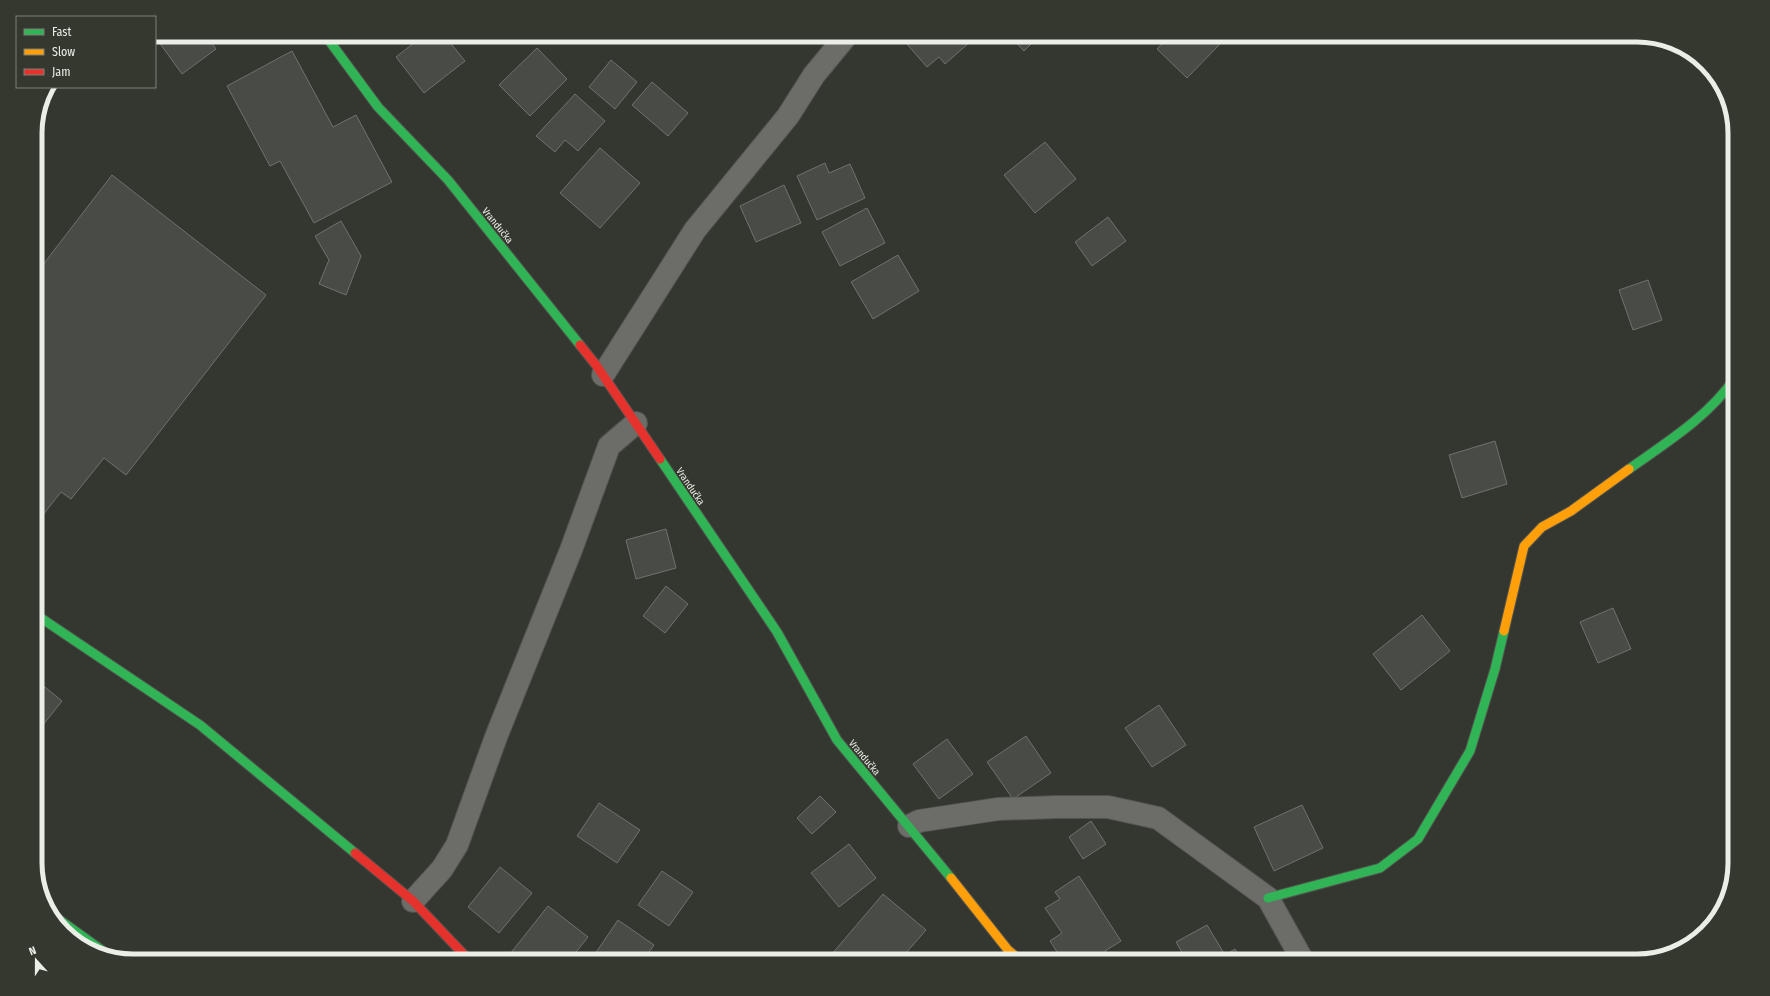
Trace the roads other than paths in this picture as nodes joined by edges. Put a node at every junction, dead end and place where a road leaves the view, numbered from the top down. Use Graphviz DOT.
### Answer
graph roads {
  1 [pos="330,42"];
  2 [pos="840,42"];
  3 [pos="603,375"];
  4 [pos="1728,388"];
  5 [pos="636,423"];
  6 [pos="42,619"];
  7 [pos="910,826"];
  8 [pos="1268,898"];
  9 [pos="413,901"];
  10 [pos="68,926"];
  11 [pos="96,946"];
  12 [pos="463,954"];
  13 [pos="1013,954"];
  14 [pos="1299,954"];
  1 -- 3 [label="street, Vrandučka"];
  2 -- 3 [label="street"];
  3 -- 5 [label="street, Vrandučka"];
  4 -- 8 [label="street"];
  5 -- 7 [label="street, Vrandučka"];
  5 -- 9 [label="street"];
  6 -- 9 [label="street"];
  7 -- 8 [label="street"];
  7 -- 13 [label="street, Vrandučka"];
  8 -- 14 [label="street"];
  9 -- 12 [label="street"];
  10 -- 11 [label="street"];
}
